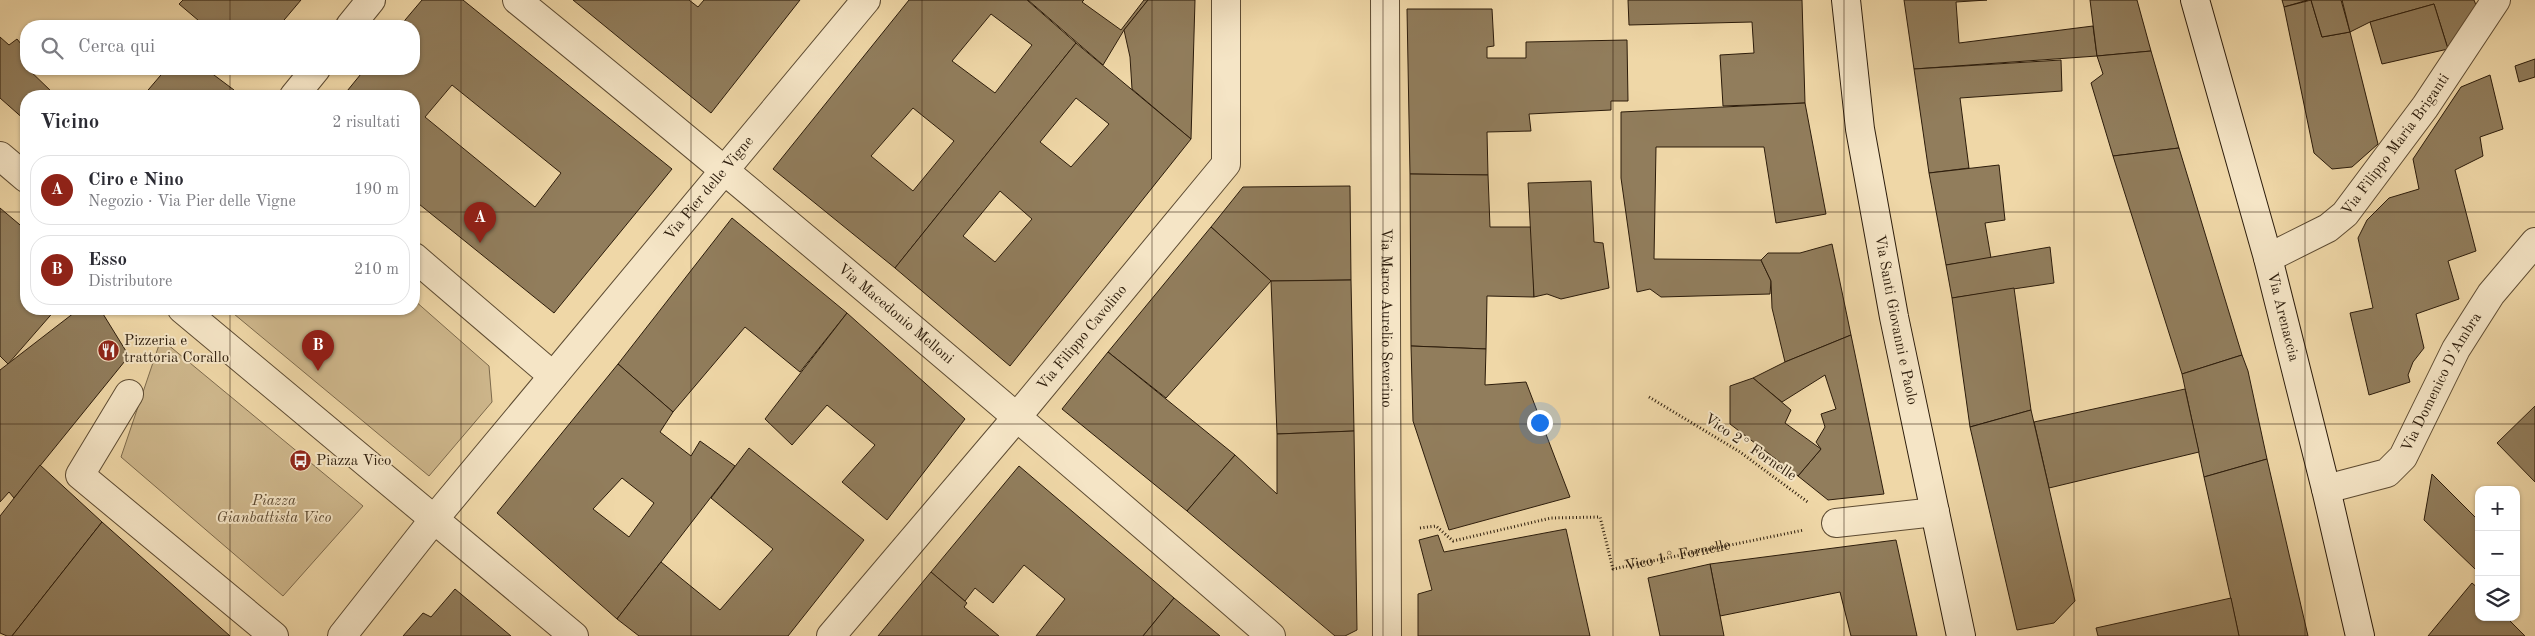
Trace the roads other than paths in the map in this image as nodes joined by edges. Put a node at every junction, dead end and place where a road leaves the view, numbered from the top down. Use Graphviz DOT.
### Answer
graph roads {
  1 [pos="371,0"];
  2 [pos="516,0"];
  3 [pos="866,0"];
  4 [pos="1226,0"];
  5 [pos="1385,0"];
  6 [pos="1846,0"];
  7 [pos="2194,0"];
  8 [pos="2496,0"];
  9 [pos="355,20"];
  10 [pos="311,75"];
  11 [pos="299,90"];
  12 [pos="0,156"];
  13 [pos="724,168"];
  14 [pos="20,173"];
  15 [pos="2535,242"];
  16 [pos="2268,258"];
  17 [pos="420,262"];
  18 [pos="189,315"];
  19 [pos="553,376"];
  20 [pos="129,394"];
  21 [pos="1018,416"];
  22 [pos="2326,489"];
  23 [pos="1935,512"];
  24 [pos="435,518"];
  25 [pos="1836,523"];
  26 [pos="274,636"];
  27 [pos="342,636"];
  28 [pos="574,636"];
  29 [pos="831,636"];
  30 [pos="1271,636"];
  31 [pos="1386,636"];
  32 [pos="1961,636"];
  33 [pos="2360,636"];
  1 -- 9 [label="street"];
  2 -- 13 [label="street, Via Macedonio Melloni"];
  3 -- 13 [label="street, Via Pier delle Vigne"];
  4 -- 21 [label="street, Via Filippo Cavolino"];
  5 -- 31 [label="street, Via Marco Aurelio Severino"];
  6 -- 23 [label="street, Via Santi Giovanni e Paolo"];
  7 -- 16 [label="street, Via Arenaccia"];
  8 -- 16 [label="street, Via Filippo Maria Briganti"];
  10 -- 11 [label="street"];
  12 -- 14 [label="street"];
  13 -- 19 [label="street, Via Pier delle Vigne"];
  13 -- 21 [label="street, Via Macedonio Melloni"];
  15 -- 22 [label="street, Via Domenico D'Ambra"];
  16 -- 22 [label="street, Via Arenaccia"];
  17 -- 19 [label="street"];
  18 -- 24 [label="street"];
  19 -- 24 [label="street"];
  20 -- 26 [label="street"];
  21 -- 29 [label="street, Via Filippo Cavolino"];
  21 -- 30 [label="street, Via Macedonio Melloni"];
  22 -- 33 [label="street, Via Arenaccia"];
  23 -- 25 [label="street"];
  23 -- 32 [label="street, Via Santi Giovanni e Paolo"];
  24 -- 27 [label="street"];
  24 -- 28 [label="street"];
}
